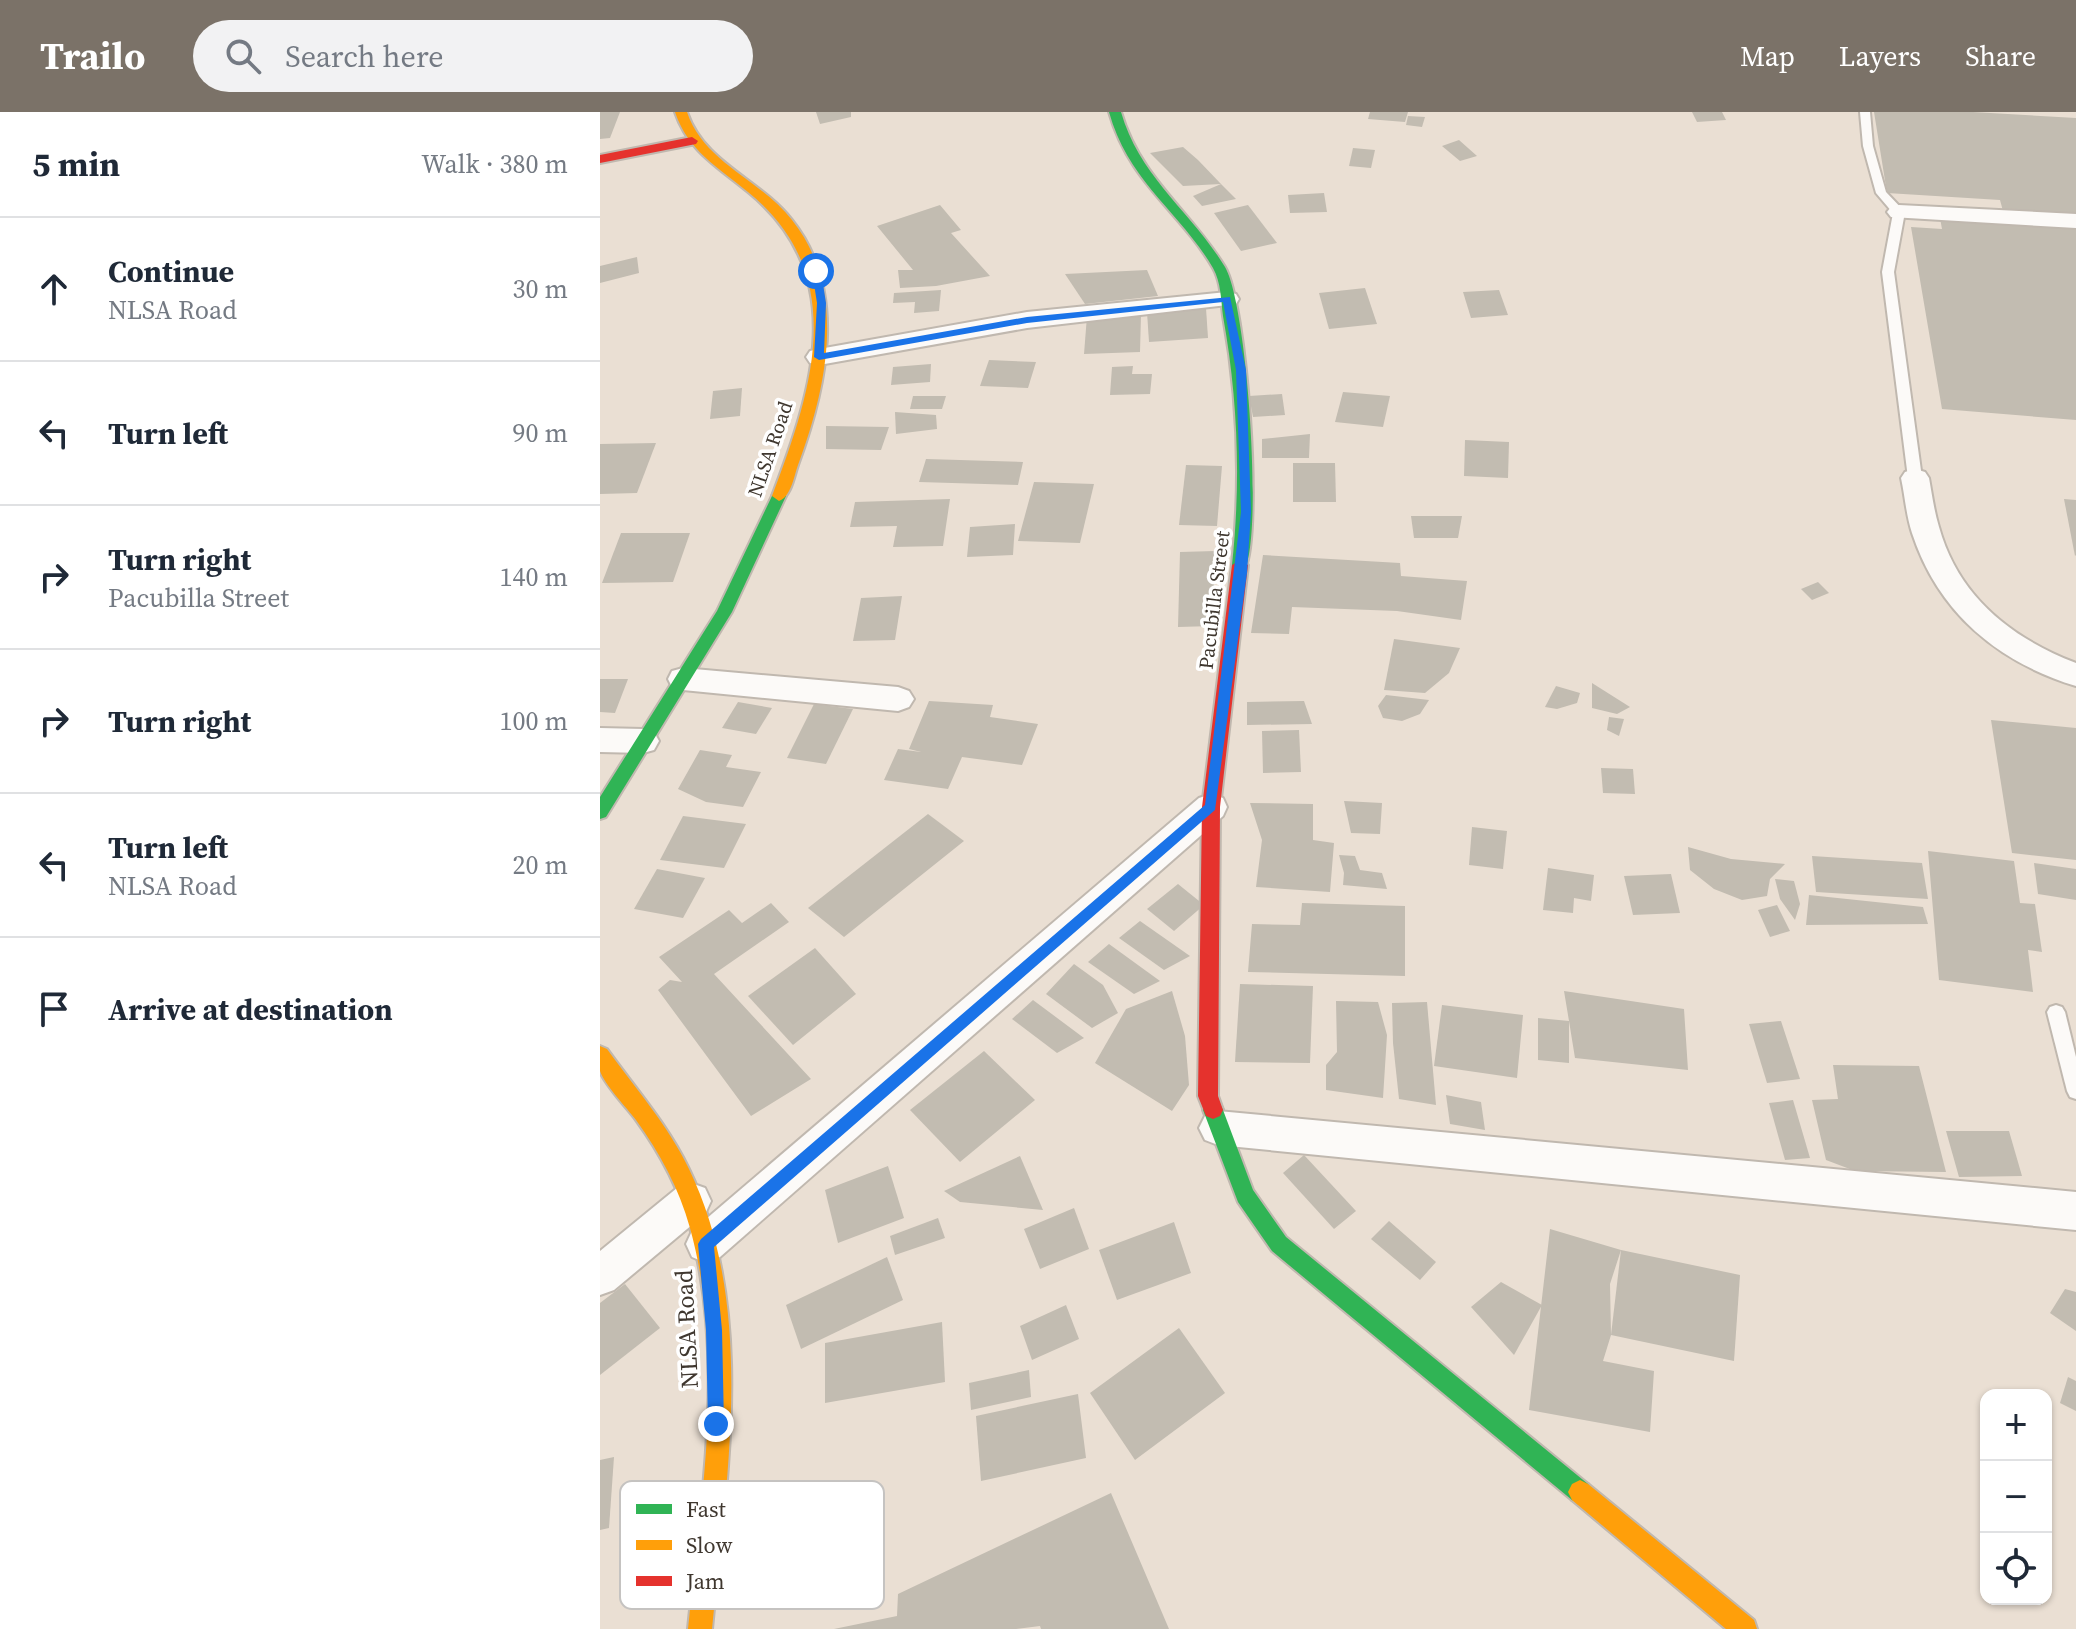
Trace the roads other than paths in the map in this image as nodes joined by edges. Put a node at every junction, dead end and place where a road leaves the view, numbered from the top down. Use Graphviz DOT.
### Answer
graph roads {
  1 [pos="681,112"];
  2 [pos="1115,112"];
  3 [pos="1865,112"];
  4 [pos="692,141"];
  5 [pos="600,159"];
  6 [pos="1899,212"];
  7 [pos="2076,221"];
  8 [pos="1227,299"];
  9 [pos="819,357"];
  10 [pos="1915,478"];
  11 [pos="2076,675"];
  12 [pos="683,679"];
  13 [pos="898,699"];
  14 [pos="600,740"];
  15 [pos="643,741"];
  16 [pos="1211,807"];
  17 [pos="600,812"];
  18 [pos="2056,1012"];
  19 [pos="600,1055"];
  20 [pos="2076,1091"];
  21 [pos="1218,1128"];
  22 [pos="691,1201"];
  23 [pos="2076,1211"];
  24 [pos="706,1244"];
  25 [pos="600,1276"];
  26 [pos="712,1481"];
  27 [pos="702,1609"];
  28 [pos="700,1629"];
  29 [pos="1745,1629"];
  1 -- 4 [label="street"];
  2 -- 8 [label="street, Pacubilla Street"];
  3 -- 6 [label="lane"];
  4 -- 5 [label="street"];
  4 -- 9 [label="street, NLSA Road"];
  6 -- 7 [label="street"];
  6 -- 10 [label="lane"];
  8 -- 9 [label="street"];
  8 -- 16 [label="street, Pacubilla Street"];
  9 -- 12 [label="street, NLSA Road"];
  10 -- 11 [label="street"];
  12 -- 13 [label="street"];
  12 -- 15 [label="street, NLSA Road"];
  14 -- 15 [label="street"];
  15 -- 17 [label="street, NLSA Road"];
  16 -- 21 [label="street, Pacubilla Street"];
  16 -- 24 [label="street"];
  18 -- 20 [label="lane"];
  19 -- 22 [label="street, NLSA Road"];
  21 -- 23 [label="street"];
  21 -- 29 [label="street, Pacubilla Street"];
  22 -- 24 [label="street, NLSA Road"];
  22 -- 25 [label="street"];
  24 -- 26 [label="street, NLSA Road"];
  27 -- 28 [label="street, NLSA Road"];
}
